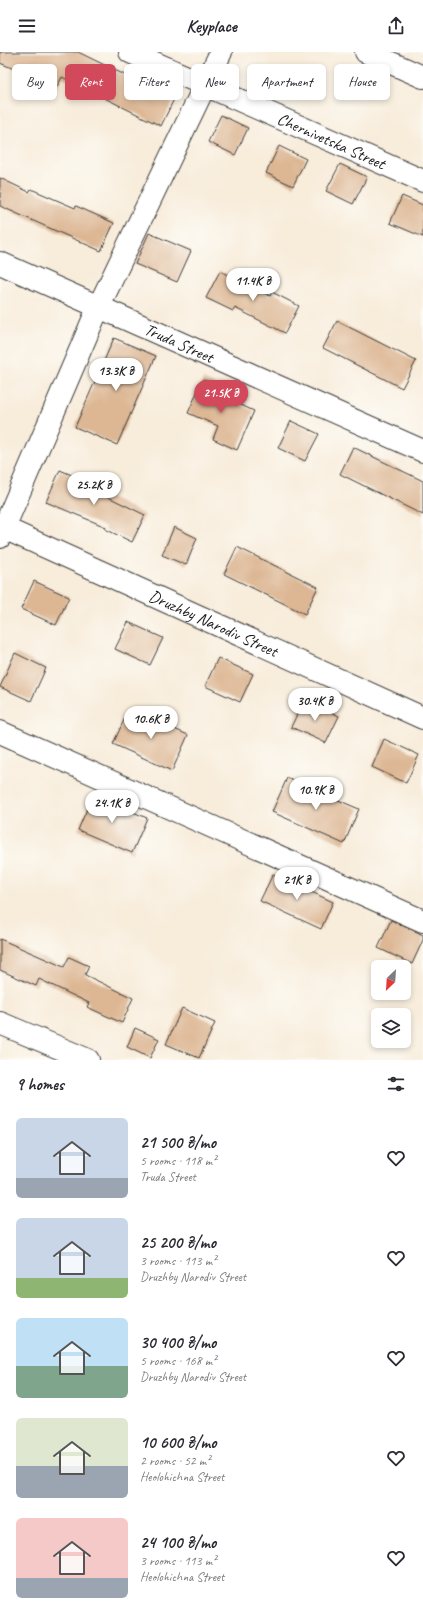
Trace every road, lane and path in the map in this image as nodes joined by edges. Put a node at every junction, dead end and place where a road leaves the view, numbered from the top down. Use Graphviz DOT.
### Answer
graph roads {
  1 [pos="130,52"];
  2 [pos="221,52"];
  3 [pos="366,52"];
  4 [pos="216,64"];
  5 [pos="423,77"];
  6 [pos="191,79"];
  7 [pos="199,100"];
  8 [pos="238,100"];
  9 [pos="423,181"];
  10 [pos="0,263"];
  11 [pos="99,306"];
  12 [pos="423,451"];
  13 [pos="2,533"];
  14 [pos="423,718"];
  15 [pos="0,732"];
  16 [pos="423,921"];
  17 [pos="0,1023"];
  18 [pos="88,1060"];
  1 -- 6 [label="street, Chernivetska Street"];
  2 -- 4 [label="street"];
  3 -- 5 [label="street"];
  7 -- 11 [label="street"];
  8 -- 9 [label="street, Chernivetska Street"];
  10 -- 11 [label="street, Truda Street"];
  11 -- 12 [label="street, Truda Street"];
  11 -- 13 [label="street"];
  13 -- 14 [label="street, Druzhby Narodiv Street"];
  15 -- 16 [label="street"];
  17 -- 18 [label="street"];
}
